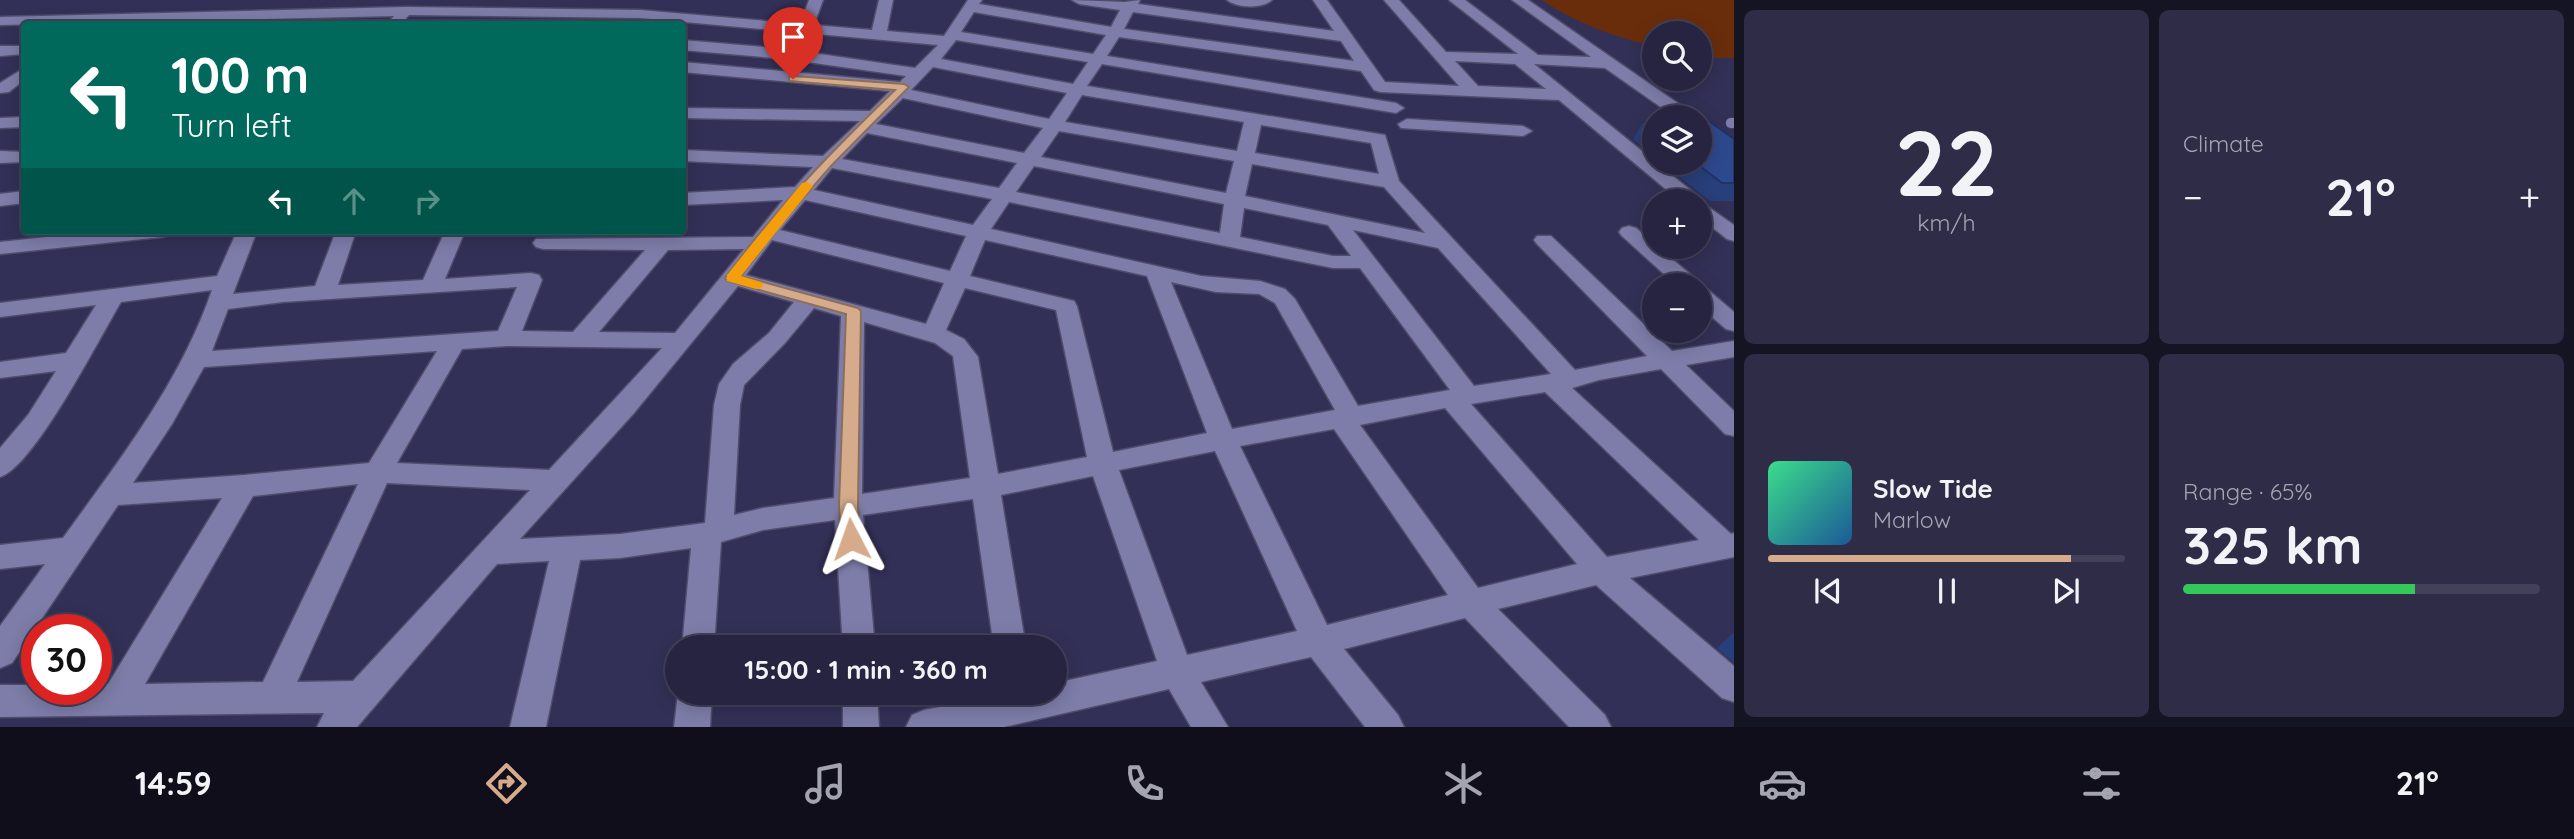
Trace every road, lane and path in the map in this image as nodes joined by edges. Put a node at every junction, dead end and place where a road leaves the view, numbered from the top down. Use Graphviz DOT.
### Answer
graph roads {
  1 [pos="159,0"];
  2 [pos="222,0"];
  3 [pos="286,0"];
  4 [pos="351,0"];
  5 [pos="679,0"];
  6 [pos="816,0"];
  7 [pos="886,0"];
  8 [pos="1079,0"];
  9 [pos="1234,0"];
  10 [pos="1265,0"];
  11 [pos="1321,0"];
  12 [pos="1391,0"];
  13 [pos="1456,0"];
  14 [pos="1519,0"];
  15 [pos="973,4"];
  16 [pos="1131,4"];
  17 [pos="108,6"];
  18 [pos="410,6"];
  19 [pos="477,6"];
  20 [pos="543,6"];
  21 [pos="608,6"];
  22 [pos="43,7"];
  23 [pos="337,13"];
  24 [pos="270,14"];
  25 [pos="669,16"];
  26 [pos="693,17"];
  27 [pos="133,18"];
  28 [pos="89,19"];
  29 [pos="22,20"];
  30 [pos="198,20"];
  31 [pos="0,21"];
  32 [pos="397,21"];
  33 [pos="686,25"];
  34 [pos="806,27"];
  35 [pos="1115,32"];
  36 [pos="879,33"];
  37 [pos="1346,37"];
  38 [pos="950,38"];
  39 [pos="686,45"];
  40 [pos="21,50"];
  41 [pos="0,51"];
  42 [pos="1441,56"];
  43 [pos="1099,59"];
  44 [pos="1527,59"];
  45 [pos="1608,63"];
  46 [pos="686,67"];
  47 [pos="1366,67"];
  48 [pos="21,75"];
  49 [pos="912,78"];
  50 [pos="1380,87"];
  51 [pos="21,88"];
  52 [pos="2,90"];
  53 [pos="1079,90"];
  54 [pos="1474,93"];
  55 [pos="1561,95"];
  56 [pos="1669,105"];
  57 [pos="1396,108"];
  58 [pos="686,113"];
  59 [pos="1254,117"];
  60 [pos="868,121"];
  61 [pos="21,122"];
  62 [pos="0,123"];
  63 [pos="1054,124"];
  64 [pos="1407,124"];
  65 [pos="1523,131"];
  66 [pos="1379,139"];
  67 [pos="686,155"];
  68 [pos="1245,156"];
  69 [pos="0,157"];
  70 [pos="21,157"];
  71 [pos="1028,158"];
  72 [pos="828,162"];
  73 [pos="1390,182"];
  74 [pos="1677,189"];
  75 [pos="801,193"];
  76 [pos="1004,195"];
  77 [pos="21,198"];
  78 [pos="1235,198"];
  79 [pos="686,199"];
  80 [pos="1,201"];
  81 [pos="1712,217"];
  82 [pos="1335,220"];
  83 [pos="978,232"];
  84 [pos="1629,232"];
  85 [pos="124,235"];
  86 [pos="245,235"];
  87 [pos="345,235"];
  88 [pos="453,235"];
  89 [pos="1734,235"];
  90 [pos="545,237"];
  91 [pos="764,238"];
  92 [pos="1544,240"];
  93 [pos="1229,241"];
  94 [pos="1444,243"];
  95 [pos="662,244"];
  96 [pos="0,248"];
  97 [pos="1365,262"];
  98 [pos="1157,272"];
  99 [pos="1675,273"];
  100 [pos="732,278"];
  101 [pos="531,280"];
  102 [pos="955,280"];
  103 [pos="431,286"];
  104 [pos="222,292"];
  105 [pos="324,292"];
  106 [pos="114,294"];
  107 [pos="809,299"];
  108 [pos="1712,305"];
  109 [pos="0,310"];
  110 [pos="853,311"];
  111 [pos="1734,324"];
  112 [pos="933,334"];
  113 [pos="507,338"];
  114 [pos="580,339"];
  115 [pos="681,341"];
  116 [pos="454,342"];
  117 [pos="1734,349"];
  118 [pos="74,360"];
  119 [pos="196,360"];
  120 [pos="1665,360"];
  121 [pos="0,369"];
  122 [pos="1561,382"];
  123 [pos="1460,397"];
  124 [pos="1347,419"];
  125 [pos="1734,427"];
  126 [pos="1223,439"];
  127 [pos="1101,462"];
  128 [pos="0,467"];
  129 [pos="379,472"];
  130 [pos="555,481"];
  131 [pos="244,486"];
  132 [pos="985,487"];
  133 [pos="108,495"];
  134 [pos="848,505"];
  135 [pos="713,533"];
  136 [pos="1730,546"];
  137 [pos="567,548"];
  138 [pos="70,549"];
  139 [pos="489,552"];
  140 [pos="0,557"];
  141 [pos="1601,571"];
  142 [pos="1471,603"];
  143 [pos="700,635"];
  144 [pos="858,635"];
  145 [pos="1008,635"];
  146 [pos="1318,641"];
  147 [pos="0,653"];
  148 [pos="1177,672"];
  149 [pos="1734,687"];
  150 [pos="1067,692"];
  151 [pos="361,697"];
  152 [pos="273,698"];
  153 [pos="117,700"];
  154 [pos="0,701"];
  155 [pos="694,705"];
  156 [pos="860,705"];
  157 [pos="1011,705"];
  158 [pos="983,721"];
  159 [pos="335,727"];
  160 [pos="528,727"];
  161 [pos="692,727"];
  162 [pos="861,727"];
  163 [pos="924,727"];
  164 [pos="1210,727"];
  165 [pos="1385,727"];
  166 [pos="1593,727"];
  1 -- 27 [label="street"];
  2 -- 30 [label="street"];
  3 -- 24 [label="street"];
  4 -- 23 [label="street"];
  5 -- 25 [label="street"];
  6 -- 34 [label="street"];
  7 -- 36 [label="street"];
  8 -- 16 [label="street"];
  9 -- 10 [label="street"];
  11 -- 37 [label="street"];
  12 -- 42 [label="street"];
  13 -- 44 [label="street"];
  14 -- 45 [label="street"];
  15 -- 35 [label="street"];
  15 -- 38 [label="street"];
  16 -- 35 [label="street"];
  16 -- 37 [label="street"];
  17 -- 28 [label="street"];
  18 -- 19 [label="street"];
  18 -- 23 [label="street"];
  18 -- 32 [label="street"];
  19 -- 20 [label="street"];
  20 -- 21 [label="street"];
  21 -- 25 [label="street"];
  22 -- 29 [label="street"];
  23 -- 24 [label="street"];
  24 -- 30 [label="street"];
  25 -- 26 [label="street"];
  26 -- 33 [label="street"];
  26 -- 34 [label="street"];
  27 -- 28 [label="street"];
  27 -- 30 [label="street"];
  28 -- 29 [label="street"];
  29 -- 31 [label="street"];
  34 -- 36 [label="street"];
  35 -- 43 [label="street"];
  35 -- 47 [label="street"];
  36 -- 38 [label="street"];
  37 -- 47 [label="street"];
  38 -- 43 [label="street"];
  38 -- 49 [label="street"];
  39 -- 49 [label="street"];
  40 -- 41 [label="street"];
  42 -- 44 [label="street"];
  42 -- 54 [label="street"];
  43 -- 53 [label="street"];
  43 -- 57 [label="street"];
  44 -- 45 [label="street"];
  44 -- 55 [label="street"];
  45 -- 56 [label="street"];
  46 -- 49 [label="street"];
  47 -- 50 [label="street"];
  48 -- 52 [label="street"];
  49 -- 53 [label="street"];
  49 -- 60 [label="street"];
  49 -- 63 [label="street"];
  50 -- 54 [label="street"];
  50 -- 57 [label="street"];
  51 -- 52 [label="street"];
  53 -- 59 [label="street"];
  53 -- 63 [label="street"];
  54 -- 55 [label="street"];
  55 -- 74 [label="street"];
  57 -- 64 [label="street"];
  58 -- 60 [label="street"];
  59 -- 66 [label="street"];
  59 -- 68 [label="street"];
  60 -- 71 [label="street"];
  60 -- 72 [label="street"];
  61 -- 62 [label="street"];
  63 -- 68 [label="street"];
  63 -- 71 [label="street"];
  64 -- 65 [label="street"];
  64 -- 66 [label="street"];
  66 -- 73 [label="street"];
  67 -- 72 [label="street"];
  68 -- 73 [label="street"];
  68 -- 78 [label="street"];
  69 -- 70 [label="street"];
  71 -- 76 [label="street"];
  71 -- 78 [label="street"];
  72 -- 75 [label="street"];
  72 -- 76 [label="street"];
  73 -- 94 [label="street"];
  75 -- 79 [label="street"];
  75 -- 83 [label="street"];
  75 -- 91 [label="street"];
  76 -- 83 [label="street"];
  76 -- 93 [label="street"];
  77 -- 80 [label="street"];
  78 -- 82 [label="street"];
  78 -- 93 [label="street"];
  81 -- 89 [label="street"];
  82 -- 94 [label="street"];
  82 -- 97 [label="street"];
  83 -- 98 [label="street"];
  83 -- 102 [label="street"];
  84 -- 99 [label="street"];
  85 -- 96 [label="street"];
  86 -- 104 [label="street"];
  87 -- 105 [label="street"];
  88 -- 103 [label="street"];
  90 -- 95 [label="street"];
  90 -- 101 [label="street"];
  91 -- 95 [label="street"];
  91 -- 100 [label="street"];
  91 -- 102 [label="street"];
  92 -- 120 [label="street"];
  93 -- 97 [label="street"];
  94 -- 122 [label="street"];
  95 -- 114 [label="street"];
  97 -- 123 [label="street"];
  98 -- 124 [label="street"];
  98 -- 126 [label="street"];
  100 -- 107 [label="street"];
  100 -- 115 [label="street"];
  101 -- 103 [label="street"];
  101 -- 113 [label="street"];
  102 -- 112 [label="street"];
  102 -- 127 [label="street"];
  103 -- 105 [label="street"];
  104 -- 105 [label="street"];
  104 -- 106 [label="street"];
  104 -- 119 [label="street"];
  106 -- 109 [label="street"];
  106 -- 118 [label="street"];
  107 -- 110 [label="street"];
  107 -- 135 [label="street"];
  108 -- 111 [label="street"];
  110 -- 112 [label="street"];
  110 -- 134 [label="street"];
  112 -- 132 [label="street"];
  113 -- 114 [label="street"];
  113 -- 116 [label="street"];
  114 -- 115 [label="street"];
  115 -- 130 [label="street"];
  116 -- 119 [label="street"];
  116 -- 129 [label="street"];
  117 -- 120 [label="street"];
  118 -- 121 [label="street"];
  118 -- 128 [label="street"];
  119 -- 133 [label="street"];
  120 -- 122 [label="street"];
  120 -- 125 [label="street"];
  122 -- 123 [label="street"];
  122 -- 136 [label="street"];
  123 -- 124 [label="street"];
  123 -- 141 [label="street"];
  124 -- 126 [label="street"];
  124 -- 142 [label="street"];
  126 -- 127 [label="street"];
  126 -- 146 [label="street"];
  127 -- 132 [label="street"];
  127 -- 148 [label="street"];
  129 -- 130 [label="street"];
  129 -- 131 [label="street"];
  129 -- 152 [label="street"];
  130 -- 139 [label="street"];
  131 -- 133 [label="street"];
  131 -- 153 [label="street"];
  132 -- 134 [label="street"];
  132 -- 145 [label="street"];
  133 -- 138 [label="street"];
  134 -- 135 [label="street"];
  134 -- 144 [label="street"];
  135 -- 137 [label="street"];
  135 -- 143 [label="street"];
  136 -- 141 [label="street"];
  137 -- 139 [label="street"];
  137 -- 160 [label="street"];
  138 -- 140 [label="street"];
  138 -- 147 [label="street"];
  139 -- 151 [label="street"];
  141 -- 142 [label="street"];
  141 -- 149 [label="street"];
  142 -- 146 [label="street"];
  142 -- 166 [label="street"];
  146 -- 148 [label="street"];
  146 -- 165 [label="street"];
  148 -- 150 [label="street"];
  148 -- 164 [label="street"];
  151 -- 152 [label="street"];
  151 -- 159 [label="street"];
  152 -- 153 [label="street"];
  153 -- 154 [label="street"];
  155 -- 161 [label="street"];
  156 -- 162 [label="street"];
  157 -- 158 [label="street"];
  158 -- 163 [label="street"];
}
